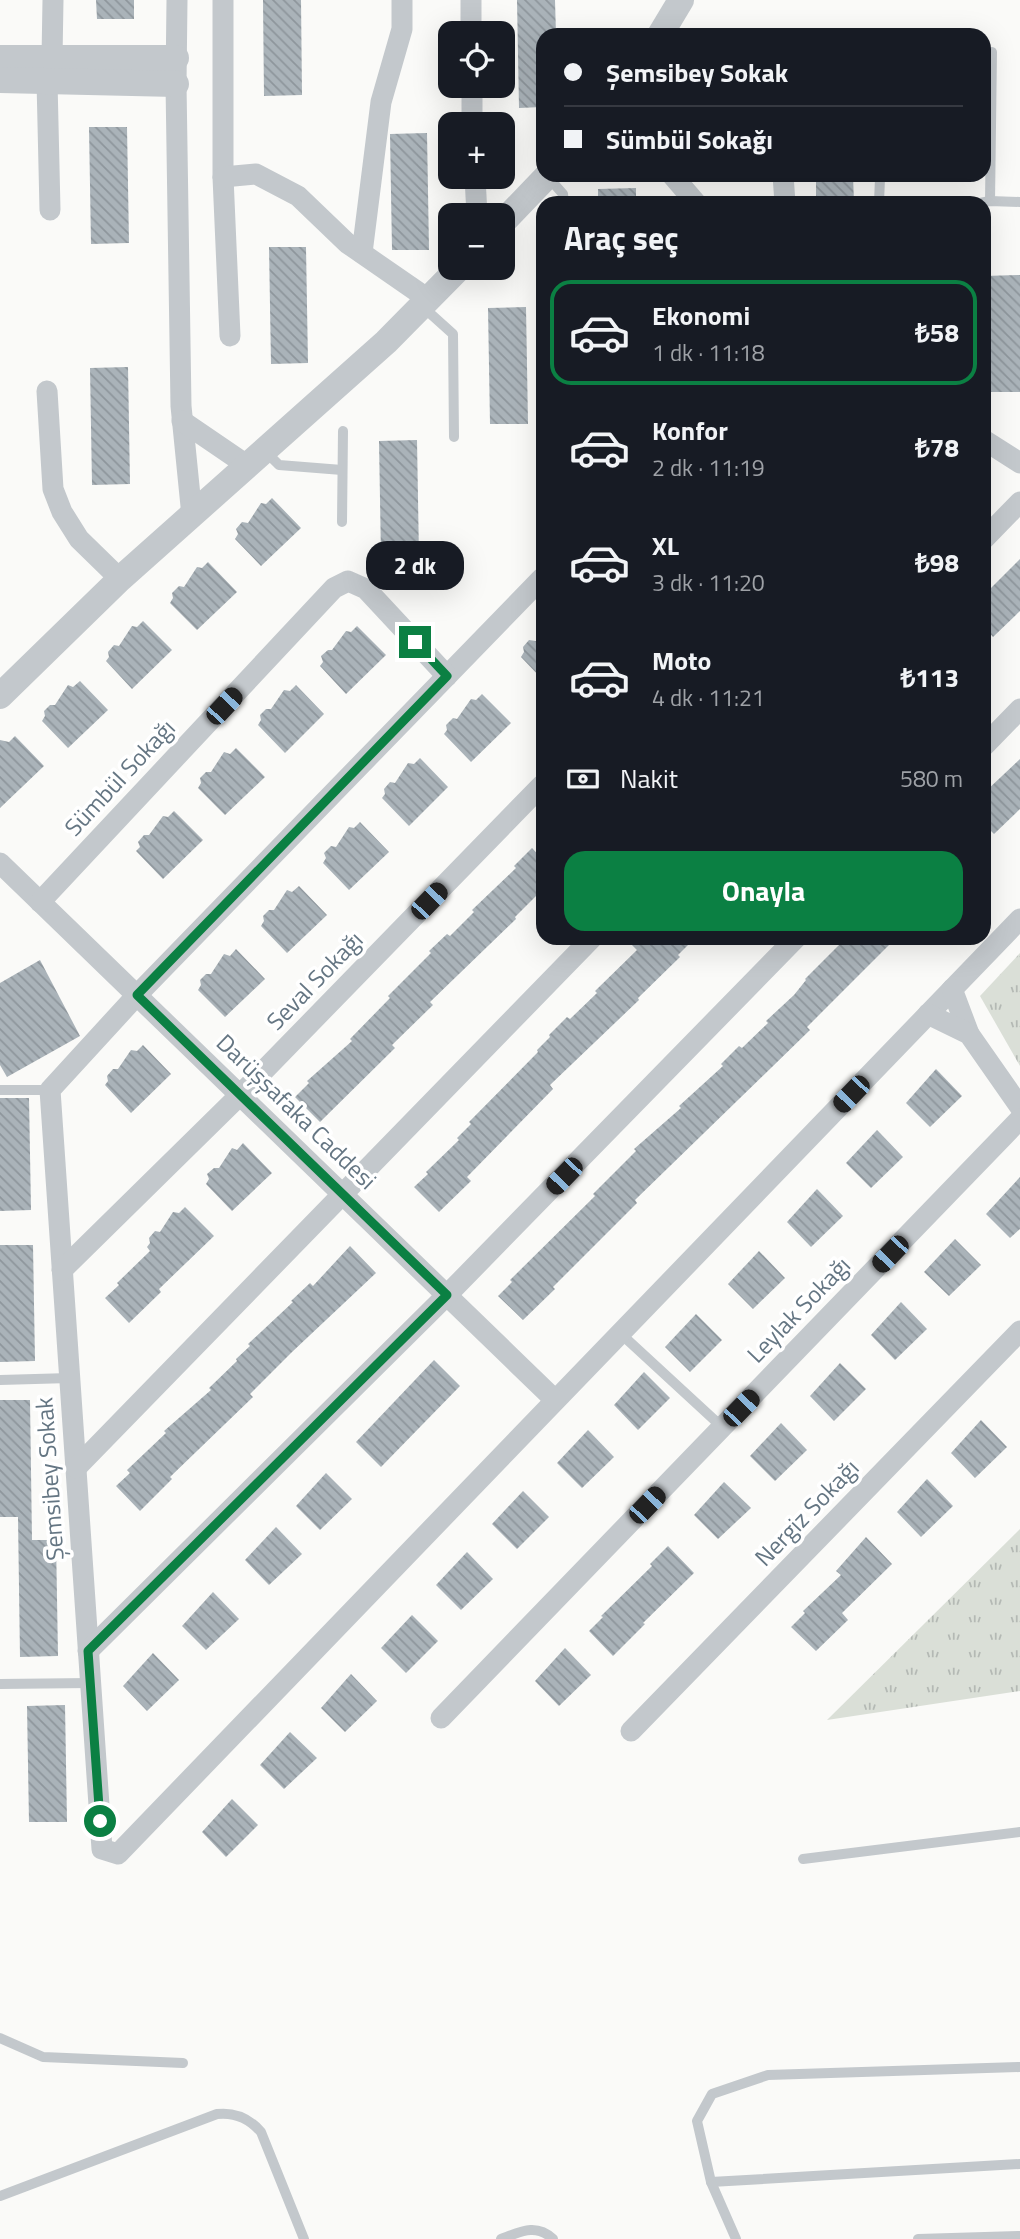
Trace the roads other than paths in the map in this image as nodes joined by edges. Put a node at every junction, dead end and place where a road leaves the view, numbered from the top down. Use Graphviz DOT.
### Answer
graph roads {
  1 [pos="52,0"];
  2 [pos="177,0"];
  3 [pos="223,0"];
  4 [pos="401,0"];
  5 [pos="471,0"];
  6 [pos="681,0"];
  7 [pos="471,21"];
  8 [pos="664,28"];
  9 [pos="992,52"];
  10 [pos="0,58"];
  11 [pos="176,58"];
  12 [pos="50,69"];
  13 [pos="991,73"];
  14 [pos="0,80"];
  15 [pos="176,85"];
  16 [pos="223,177"];
  17 [pos="542,182"];
  18 [pos="553,182"];
  19 [pos="678,182"];
  20 [pos="563,196"];
  21 [pos="690,196"];
  22 [pos="991,202"];
  23 [pos="1020,202"];
  24 [pos="50,210"];
  25 [pos="515,210"];
  26 [pos="362,253"];
  27 [pos="446,280"];
  28 [pos="425,302"];
  29 [pos="230,336"];
  30 [pos="47,391"];
  31 [pos="182,421"];
  32 [pos="343,431"];
  33 [pos="454,437"];
  34 [pos="991,444"];
  35 [pos="257,458"];
  36 [pos="1020,463"];
  37 [pos="342,470"];
  38 [pos="1020,502"];
  39 [pos="192,516"];
  40 [pos="342,522"];
  41 [pos="991,532"];
  42 [pos="120,579"];
  43 [pos="536,584"];
  44 [pos="447,676"];
  45 [pos="2,692"];
  46 [pos="1020,709"];
  47 [pos="991,739"];
  48 [pos="536,791"];
  49 [pos="0,863"];
  50 [pos="40,902"];
  51 [pos="1020,919"];
  52 [pos="585,945"];
  53 [pos="789,945"];
  54 [pos="952,989"];
  55 [pos="137,995"];
  56 [pos="928,1014"];
  57 [pos="969,1034"];
  58 [pos="0,1090"];
  59 [pos="50,1090"];
  60 [pos="240,1095"];
  61 [pos="1020,1107"];
  62 [pos="1020,1119"];
  63 [pos="341,1193"];
  64 [pos="62,1270"];
  65 [pos="447,1295"];
  66 [pos="1020,1331"];
  67 [pos="620,1333"];
  68 [pos="70,1378"];
  69 [pos="0,1380"];
  70 [pos="555,1400"];
  71 [pos="722,1427"];
  72 [pos="76,1468"];
  73 [pos="88,1651"];
  74 [pos="90,1683"];
  75 [pos="0,1684"];
  76 [pos="441,1718"];
  77 [pos="631,1731"];
  78 [pos="1020,1832"];
  79 [pos="803,1859"];
  80 [pos="0,2038"];
  81 [pos="183,2063"];
  82 [pos="1020,2067"];
  83 [pos="1020,2164"];
  84 [pos="711,2182"];
  85 [pos="0,2196"];
  86 [pos="1020,2236"];
  87 [pos="304,2239"];
  88 [pos="500,2239"];
  89 [pos="553,2239"];
  90 [pos="736,2239"];
  91 [pos="918,2239"];
  1 -- 12 [label="street"];
  2 -- 11 [label="street"];
  3 -- 16 [label="street"];
  4 -- 26 [label="street"];
  5 -- 7 [label="street"];
  6 -- 8 [label="street"];
  9 -- 13 [label="lane"];
  10 -- 12 [label="street"];
  11 -- 12 [label="street"];
  11 -- 15 [label="street"];
  12 -- 14 [label="street"];
  12 -- 15 [label="street"];
  12 -- 24 [label="street"];
  15 -- 31 [label="street"];
  16 -- 26 [label="street"];
  16 -- 29 [label="street"];
  17 -- 25 [label="street"];
  18 -- 20 [label="lane"];
  19 -- 21 [label="street"];
  22 -- 23 [label="lane"];
  26 -- 28 [label="street"];
  27 -- 28 [label="street"];
  28 -- 33 [label="lane"];
  28 -- 35 [label="street"];
  30 -- 42 [label="street"];
  31 -- 35 [label="street"];
  31 -- 39 [label="street"];
  32 -- 37 [label="lane"];
  34 -- 36 [label="street"];
  35 -- 37 [label="lane"];
  35 -- 39 [label="street"];
  37 -- 40 [label="lane"];
  38 -- 41 [label="street"];
  39 -- 42 [label="street"];
  42 -- 45 [label="street"];
  43 -- 44 [label="street"];
  44 -- 50 [label="street, Sümbül Sokağı"];
  44 -- 55 [label="street"];
  46 -- 47 [label="street"];
  48 -- 60 [label="street, Seval Sokağı"];
  49 -- 50 [label="street, Darüşşafaka Caddesi"];
  50 -- 55 [label="street, Darüşşafaka Caddesi"];
  51 -- 54 [label="street"];
  52 -- 63 [label="street"];
  53 -- 65 [label="street"];
  54 -- 56 [label="street"];
  54 -- 57 [label="street"];
  55 -- 59 [label="street"];
  55 -- 60 [label="street, Darüşşafaka Caddesi"];
  56 -- 57 [label="street"];
  56 -- 67 [label="street"];
  57 -- 61 [label="street"];
  58 -- 59 [label="lane"];
  59 -- 64 [label="street, Şemsibey Sokak"];
  60 -- 63 [label="street, Darüşşafaka Caddesi"];
  60 -- 64 [label="street, Seval Sokağı"];
  62 -- 71 [label="street, Leylak Sokağı"];
  63 -- 65 [label="street, Darüşşafaka Caddesi"];
  63 -- 72 [label="street"];
  64 -- 68 [label="street, Şemsibey Sokak"];
  65 -- 70 [label="street, Darüşşafaka Caddesi"];
  65 -- 73 [label="street"];
  66 -- 77 [label="street, Nergiz Sokağı"];
  67 -- 70 [label="street"];
  67 -- 71 [label="lane"];
  68 -- 69 [label="lane"];
  68 -- 72 [label="street, Şemsibey Sokak"];
  70 -- 74 [label="street, Şemsibey Sokak"];
  71 -- 76 [label="street, Leylak Sokağı"];
  72 -- 73 [label="street, Şemsibey Sokak"];
  73 -- 74 [label="street, Şemsibey Sokak"];
  74 -- 75 [label="lane"];
  78 -- 79 [label="lane"];
  80 -- 81 [label="lane"];
  82 -- 84 [label="lane"];
  83 -- 84 [label="lane"];
  84 -- 90 [label="lane"];
  85 -- 87 [label="lane"];
  86 -- 91 [label="lane"];
  88 -- 89 [label="lane"];
}
